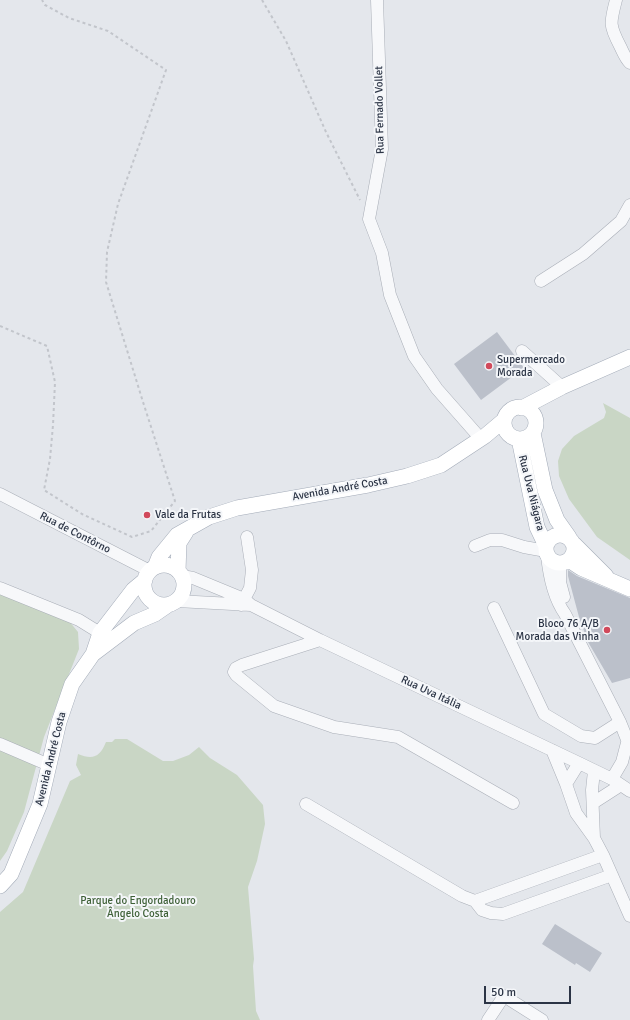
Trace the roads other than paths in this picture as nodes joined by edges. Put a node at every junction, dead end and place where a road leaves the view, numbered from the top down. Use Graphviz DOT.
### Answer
graph roads {
  1 [pos="377,0"];
  2 [pos="616,0"];
  3 [pos="630,63"];
  4 [pos="630,205"];
  5 [pos="541,281"];
  6 [pos="522,351"];
  7 [pos="630,357"];
  8 [pos="556,390"];
  9 [pos="522,408"];
  10 [pos="504,420"];
  11 [pos="534,431"];
  12 [pos="483,437"];
  13 [pos="514,437"];
  14 [pos="0,494"];
  15 [pos="189,528"];
  16 [pos="247,537"];
  17 [pos="572,541"];
  18 [pos="475,546"];
  19 [pos="554,555"];
  20 [pos="150,573"];
  21 [pos="180,574"];
  22 [pos="611,581"];
  23 [pos="0,588"];
  24 [pos="630,589"];
  25 [pos="172,603"];
  26 [pos="245,603"];
  27 [pos="494,608"];
  28 [pos="100,633"];
  29 [pos="320,640"];
  30 [pos="93,654"];
  31 [pos="620,722"];
  32 [pos="629,743"];
  33 [pos="0,744"];
  34 [pos="552,750"];
  35 [pos="580,763"];
  36 [pos="49,765"];
  37 [pos="594,771"];
  38 [pos="566,784"];
  39 [pos="621,785"];
  40 [pos="513,803"];
  41 [pos="593,803"];
  42 [pos="306,804"];
  43 [pos="594,838"];
  44 [pos="603,855"];
  45 [pos="612,875"];
  46 [pos="0,886"];
  47 [pos="475,901"];
  48 [pos="630,916"];
  49 [pos="488,1020"];
  50 [pos="542,1020"];
  1 -- 12 [label="street, Rua Fernado Vollet"];
  2 -- 3 [label="street"];
  4 -- 5 [label="street"];
  6 -- 8 [label="street"];
  7 -- 8 [label="main road"];
  8 -- 9 [label="main road"];
  8 -- 11 [label="main road"];
  9 -- 10 [label="main road"];
  9 -- 11 [label="main road"];
  10 -- 12 [label="main road, Avenida André Costa"];
  10 -- 13 [label="main road"];
  11 -- 13 [label="main road"];
  11 -- 17 [label="main road, Rua Uva Niágara"];
  12 -- 13 [label="main road"];
  12 -- 15 [label="main road, Avenida André Costa"];
  13 -- 19 [label="main road, Rua Uva Niágara"];
  14 -- 20 [label="street, Rua de Contôrno"];
  15 -- 20 [label="main road, Avenida André Costa"];
  15 -- 21 [label="main road"];
  16 -- 26 [label="street"];
  17 -- 19 [label="main road"];
  17 -- 19 [label="main road"];
  17 -- 22 [label="main road, Rua Uva Niágara"];
  18 -- 19 [label="street"];
  19 -- 22 [label="main road, Rua Uva Niágara"];
  19 -- 31 [label="street"];
  20 -- 21 [label="main road"];
  20 -- 25 [label="main road"];
  20 -- 28 [label="main road, Avenida André Costa"];
  21 -- 25 [label="main road"];
  21 -- 26 [label="street, Rua Uva Itália"];
  22 -- 24 [label="main road, Rua Uva Niágara"];
  23 -- 28 [label="street"];
  25 -- 26 [label="street, Rua Uva Itália"];
  25 -- 30 [label="main road, Avenida André Costa"];
  26 -- 29 [label="street, Rua Uva Itália"];
  27 -- 31 [label="street"];
  28 -- 30 [label="main road, Avenida André Costa"];
  29 -- 34 [label="street, Rua Uva Itália"];
  29 -- 40 [label="street"];
  30 -- 36 [label="main road, Avenida André Costa"];
  31 -- 32 [label="street"];
  32 -- 39 [label="street"];
  33 -- 36 [label="street"];
  34 -- 35 [label="street, Rua Uva Itália"];
  34 -- 38 [label="street"];
  35 -- 37 [label="street, Rua Uva Itália"];
  35 -- 38 [label="street"];
  36 -- 46 [label="main road, Avenida André Costa"];
  37 -- 39 [label="street, Rua Uva Itália"];
  37 -- 41 [label="street"];
  38 -- 43 [label="street"];
  39 -- 41 [label="street"];
  41 -- 43 [label="street"];
  42 -- 47 [label="street"];
  43 -- 44 [label="street"];
  44 -- 45 [label="street"];
  44 -- 47 [label="street"];
  45 -- 47 [label="street"];
  45 -- 48 [label="street"];
  49 -- 50 [label="street"];
}
